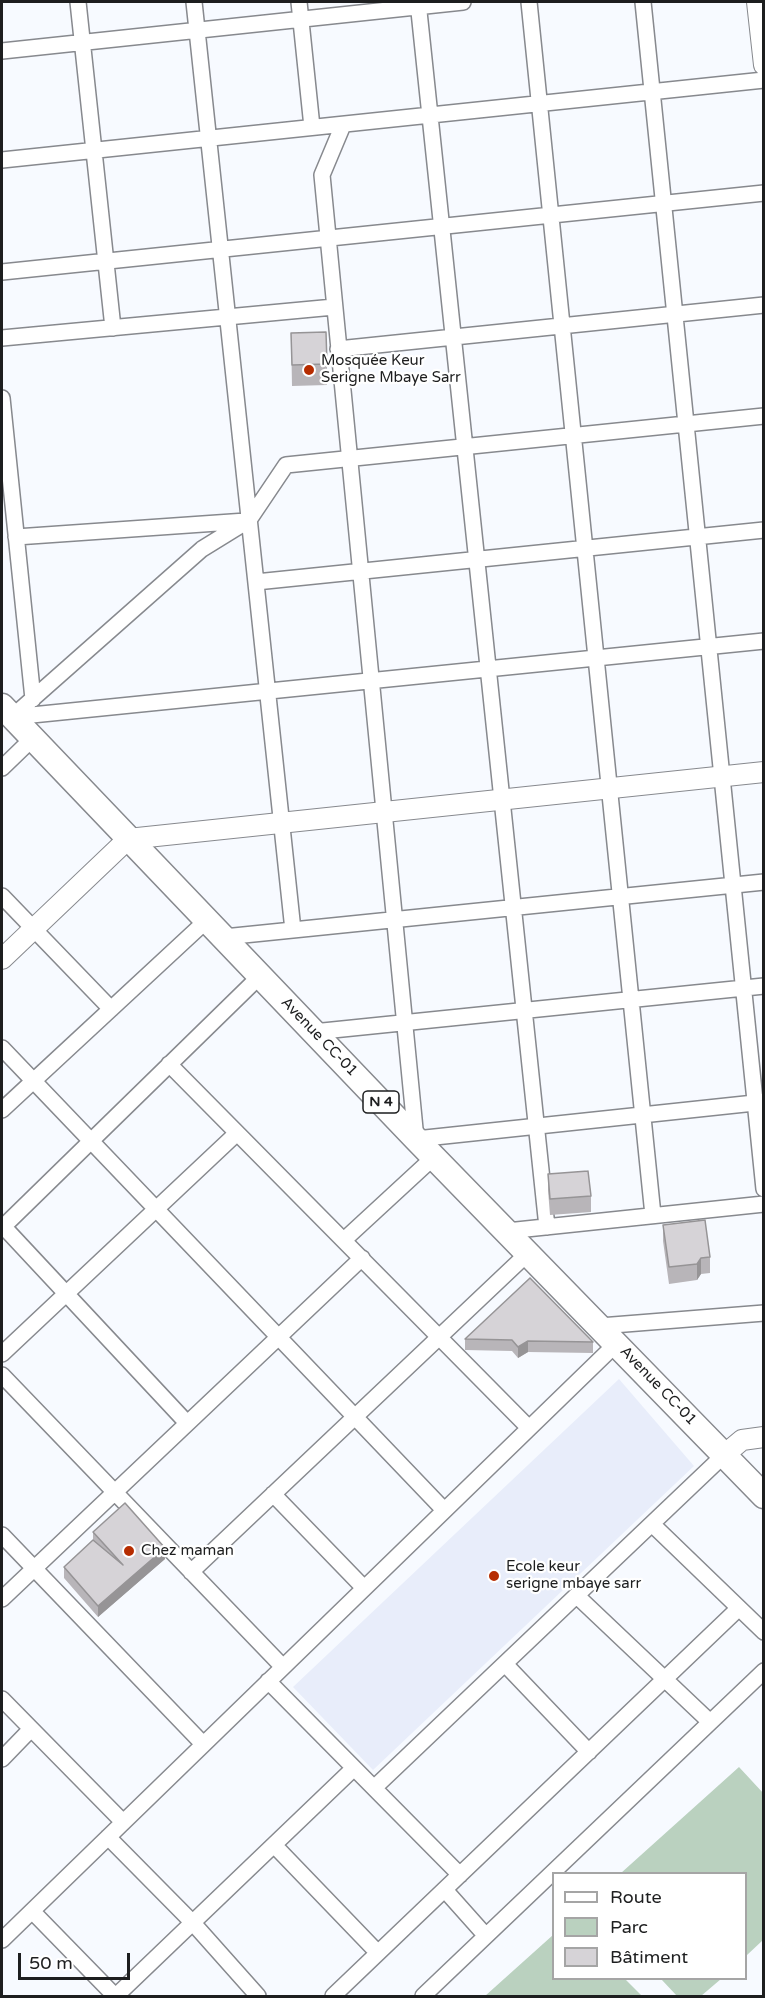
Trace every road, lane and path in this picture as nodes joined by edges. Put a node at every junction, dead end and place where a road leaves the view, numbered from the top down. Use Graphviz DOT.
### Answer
graph roads {
  1 [pos="78,2"];
  2 [pos="194,2"];
  3 [pos="299,2"];
  4 [pos="463,2"];
  5 [pos="529,2"];
  6 [pos="643,2"];
  7 [pos="757,2"];
  8 [pos="418,4"];
  9 [pos="301,19"];
  10 [pos="197,30"];
  11 [pos="82,42"];
  12 [pos="2,51"];
  13 [pos="764,64"];
  14 [pos="764,80"];
  15 [pos="652,92"];
  16 [pos="540,103"];
  17 [pos="430,115"];
  18 [pos="343,125"];
  19 [pos="312,127"];
  20 [pos="209,138"];
  21 [pos="93,150"];
  22 [pos="2,160"];
  23 [pos="764,193"];
  24 [pos="663,204"];
  25 [pos="551,215"];
  26 [pos="442,227"];
  27 [pos="327,239"];
  28 [pos="221,250"];
  29 [pos="106,262"];
  30 [pos="2,272"];
  31 [pos="764,305"];
  32 [pos="334,307"];
  33 [pos="674,314"];
  34 [pos="228,317"];
  35 [pos="562,326"];
  36 [pos="113,328"];
  37 [pos="454,337"];
  38 [pos="2,338"];
  39 [pos="338,349"];
  40 [pos="2,398"];
  41 [pos="764,416"];
  42 [pos="686,424"];
  43 [pos="574,435"];
  44 [pos="465,446"];
  45 [pos="349,458"];
  46 [pos="249,520"];
  47 [pos="764,530"];
  48 [pos="16,537"];
  49 [pos="697,537"];
  50 [pos="585,548"];
  51 [pos="477,559"];
  52 [pos="360,571"];
  53 [pos="256,582"];
  54 [pos="764,641"];
  55 [pos="708,647"];
  56 [pos="597,658"];
  57 [pos="489,669"];
  58 [pos="371,681"];
  59 [pos="267,691"];
  60 [pos="33,699"];
  61 [pos="7,711"];
  62 [pos="33,738"];
  63 [pos="2,768"];
  64 [pos="764,772"];
  65 [pos="721,776"];
  66 [pos="610,788"];
  67 [pos="502,799"];
  68 [pos="384,812"];
  69 [pos="281,823"];
  70 [pos="128,839"];
  71 [pos="764,882"];
  72 [pos="733,885"];
  73 [pos="2,896"];
  74 [pos="621,897"];
  75 [pos="514,908"];
  76 [pos="207,920"];
  77 [pos="394,920"];
  78 [pos="34,929"];
  79 [pos="293,930"];
  80 [pos="224,937"];
  81 [pos="2,959"];
  82 [pos="260,976"];
  83 [pos="764,986"];
  84 [pos="743,988"];
  85 [pos="631,1000"];
  86 [pos="111,1009"];
  87 [pos="525,1011"];
  88 [pos="405,1023"];
  89 [pos="314,1032"];
  90 [pos="2,1048"];
  91 [pos="169,1064"];
  92 [pos="33,1081"];
  93 [pos="759,1102"];
  94 [pos="2,1110"];
  95 [pos="643,1115"];
  96 [pos="537,1126"];
  97 [pos="237,1133"];
  98 [pos="416,1139"];
  99 [pos="91,1141"];
  100 [pos="434,1157"];
  101 [pos="764,1189"];
  102 [pos="764,1204"];
  103 [pos="156,1209"];
  104 [pos="653,1215"];
  105 [pos="2,1227"];
  106 [pos="547,1227"];
  107 [pos="507,1231"];
  108 [pos="344,1240"];
  109 [pos="528,1253"];
  110 [pos="362,1258"];
  111 [pos="67,1293"];
  112 [pos="764,1313"];
  113 [pos="600,1326"];
  114 [pos="279,1337"];
  115 [pos="439,1337"];
  116 [pos="617,1343"];
  117 [pos="2,1354"];
  118 [pos="2,1376"];
  119 [pos="354,1417"];
  120 [pos="187,1423"];
  121 [pos="529,1428"];
  122 [pos="764,1437"];
  123 [pos="724,1455"];
  124 [pos="114,1492"];
  125 [pos="273,1494"];
  126 [pos="764,1496"];
  127 [pos="444,1510"];
  128 [pos="652,1524"];
  129 [pos="2,1535"];
  130 [pos="34,1569"];
  131 [pos="190,1572"];
  132 [pos="364,1588"];
  133 [pos="577,1596"];
  134 [pos="2,1599"];
  135 [pos="739,1608"];
  136 [pos="764,1632"];
  137 [pos="505,1664"];
  138 [pos="283,1667"];
  139 [pos="764,1671"];
  140 [pos="665,1679"];
  141 [pos="268,1681"];
  142 [pos="2,1699"];
  143 [pos="711,1722"];
  144 [pos="31,1729"];
  145 [pos="203,1744"];
  146 [pos="589,1752"];
  147 [pos="2,1759"];
  148 [pos="354,1768"];
  149 [pos="374,1788"];
  150 [pos="123,1822"];
  151 [pos="108,1837"];
  152 [pos="274,1845"];
  153 [pos="553,1872"];
  154 [pos="552,1873"];
  155 [pos="460,1875"];
  156 [pos="445,1890"];
  157 [pos="32,1911"];
  158 [pos="193,1923"];
  159 [pos="486,1936"];
  160 [pos="2,1940"];
  161 [pos="378,1953"];
  162 [pos="115,1996"];
  163 [pos="258,1996"];
  164 [pos="333,1996"];
  165 [pos="423,1996"];
  1 -- 11 [label="street"];
  2 -- 10 [label="street"];
  3 -- 9 [label="street"];
  4 -- 8 [label="street"];
  5 -- 16 [label="street"];
  6 -- 15 [label="street"];
  7 -- 13 [label="street"];
  8 -- 9 [label="street"];
  8 -- 17 [label="street"];
  9 -- 10 [label="street"];
  9 -- 19 [label="street"];
  10 -- 11 [label="street"];
  10 -- 20 [label="street"];
  11 -- 12 [label="street"];
  11 -- 21 [label="street"];
  14 -- 15 [label="street"];
  15 -- 16 [label="street"];
  15 -- 24 [label="street"];
  16 -- 17 [label="street"];
  16 -- 25 [label="street"];
  17 -- 18 [label="street"];
  17 -- 26 [label="street"];
  18 -- 19 [label="street"];
  18 -- 27 [label="street"];
  19 -- 20 [label="street"];
  20 -- 21 [label="street"];
  20 -- 28 [label="street"];
  21 -- 22 [label="street"];
  21 -- 29 [label="street"];
  23 -- 24 [label="street"];
  24 -- 25 [label="street"];
  24 -- 33 [label="street"];
  25 -- 26 [label="street"];
  25 -- 35 [label="street"];
  26 -- 27 [label="street"];
  26 -- 37 [label="street"];
  27 -- 28 [label="street"];
  27 -- 32 [label="street"];
  28 -- 29 [label="street"];
  28 -- 34 [label="street"];
  29 -- 30 [label="street"];
  29 -- 36 [label="street"];
  31 -- 33 [label="street"];
  32 -- 34 [label="street"];
  32 -- 39 [label="street"];
  33 -- 35 [label="street"];
  33 -- 42 [label="street"];
  34 -- 36 [label="street"];
  34 -- 46 [label="street"];
  35 -- 37 [label="street"];
  35 -- 43 [label="street"];
  36 -- 38 [label="street"];
  37 -- 39 [label="street"];
  37 -- 44 [label="street"];
  39 -- 45 [label="street"];
  40 -- 48 [label="street"];
  41 -- 42 [label="street"];
  42 -- 43 [label="street"];
  42 -- 49 [label="street"];
  43 -- 44 [label="street"];
  43 -- 50 [label="street"];
  44 -- 45 [label="street"];
  44 -- 51 [label="street"];
  45 -- 46 [label="street"];
  45 -- 52 [label="street"];
  46 -- 48 [label="street"];
  46 -- 53 [label="street"];
  46 -- 60 [label="street"];
  47 -- 49 [label="street"];
  48 -- 60 [label="street"];
  49 -- 50 [label="street"];
  49 -- 55 [label="street"];
  50 -- 51 [label="street"];
  50 -- 56 [label="street"];
  51 -- 52 [label="street"];
  51 -- 57 [label="street"];
  52 -- 53 [label="street"];
  52 -- 58 [label="street"];
  53 -- 59 [label="street"];
  54 -- 55 [label="street"];
  55 -- 56 [label="street"];
  55 -- 65 [label="street"];
  56 -- 57 [label="street"];
  56 -- 66 [label="street"];
  57 -- 58 [label="street"];
  57 -- 67 [label="street"];
  58 -- 59 [label="street"];
  58 -- 68 [label="street"];
  59 -- 61 [label="street"];
  59 -- 69 [label="street"];
  60 -- 61 [label="street"];
  61 -- 62 [label="main road, Avenue CC-01 / N 4"];
  62 -- 63 [label="street"];
  62 -- 70 [label="main road, Avenue CC-01 / N 4"];
  64 -- 65 [label="street"];
  65 -- 66 [label="street"];
  65 -- 72 [label="street"];
  66 -- 67 [label="street"];
  66 -- 74 [label="street"];
  67 -- 68 [label="street"];
  67 -- 75 [label="street"];
  68 -- 69 [label="street"];
  68 -- 77 [label="street"];
  69 -- 70 [label="street"];
  69 -- 79 [label="street"];
  70 -- 76 [label="main road, Avenue CC-01 / N 4"];
  70 -- 78 [label="street"];
  71 -- 72 [label="street"];
  72 -- 74 [label="street"];
  72 -- 84 [label="street"];
  73 -- 78 [label="street"];
  74 -- 75 [label="street"];
  74 -- 85 [label="street"];
  75 -- 77 [label="street"];
  75 -- 87 [label="street"];
  76 -- 80 [label="main road, Avenue CC-01 / N 4"];
  76 -- 86 [label="street"];
  77 -- 79 [label="street"];
  77 -- 88 [label="street"];
  78 -- 81 [label="street"];
  78 -- 86 [label="street"];
  79 -- 80 [label="street"];
  80 -- 82 [label="main road, Avenue CC-01 / N 4"];
  82 -- 89 [label="main road, Avenue CC-01 / N 4"];
  82 -- 91 [label="street"];
  83 -- 84 [label="street"];
  84 -- 85 [label="street"];
  84 -- 93 [label="street"];
  85 -- 87 [label="street"];
  85 -- 95 [label="street"];
  86 -- 92 [label="street"];
  87 -- 88 [label="street"];
  87 -- 96 [label="street"];
  88 -- 89 [label="street"];
  88 -- 98 [label="street"];
  89 -- 98 [label="main road, Avenue CC-01 / N 4"];
  90 -- 92 [label="street"];
  91 -- 97 [label="street"];
  91 -- 99 [label="street"];
  92 -- 94 [label="street"];
  92 -- 99 [label="street"];
  93 -- 95 [label="street"];
  93 -- 101 [label="street"];
  95 -- 96 [label="street"];
  95 -- 104 [label="street"];
  96 -- 98 [label="street"];
  96 -- 106 [label="street"];
  97 -- 103 [label="street"];
  97 -- 108 [label="street"];
  98 -- 100 [label="main road, Avenue CC-01 / N 4"];
  99 -- 103 [label="street"];
  99 -- 105 [label="street"];
  100 -- 107 [label="main road, Avenue CC-01 / N 4"];
  100 -- 108 [label="street"];
  102 -- 104 [label="street"];
  103 -- 111 [label="street"];
  103 -- 114 [label="street"];
  104 -- 106 [label="street"];
  105 -- 111 [label="street"];
  106 -- 107 [label="street"];
  107 -- 109 [label="main road, Avenue CC-01 / N 4"];
  108 -- 110 [label="street"];
  109 -- 113 [label="main road, Avenue CC-01 / N 4"];
  109 -- 115 [label="street"];
  110 -- 114 [label="street"];
  110 -- 115 [label="street"];
  111 -- 117 [label="street"];
  111 -- 120 [label="street"];
  112 -- 113 [label="street"];
  113 -- 116 [label="main road, Avenue CC-01 / N 4"];
  114 -- 119 [label="street"];
  114 -- 120 [label="street"];
  115 -- 119 [label="street"];
  115 -- 121 [label="street"];
  116 -- 121 [label="street"];
  116 -- 123 [label="main road, Avenue CC-01 / N 4"];
  118 -- 124 [label="street"];
  119 -- 125 [label="street"];
  119 -- 127 [label="street"];
  120 -- 124 [label="street"];
  121 -- 127 [label="street"];
  122 -- 123 [label="street"];
  123 -- 126 [label="main road, Avenue CC-01 / N 4"];
  123 -- 128 [label="street"];
  124 -- 130 [label="street"];
  124 -- 131 [label="street"];
  125 -- 131 [label="street"];
  125 -- 132 [label="street"];
  127 -- 132 [label="street"];
  128 -- 133 [label="street"];
  128 -- 135 [label="street"];
  129 -- 130 [label="street"];
  130 -- 134 [label="street"];
  130 -- 145 [label="street"];
  131 -- 138 [label="street"];
  132 -- 138 [label="street"];
  133 -- 137 [label="street"];
  133 -- 140 [label="street"];
  135 -- 136 [label="street"];
  135 -- 140 [label="street"];
  137 -- 146 [label="street"];
  137 -- 149 [label="street"];
  138 -- 141 [label="street"];
  139 -- 143 [label="street"];
  140 -- 143 [label="street"];
  140 -- 146 [label="street"];
  141 -- 145 [label="street"];
  141 -- 148 [label="street"];
  142 -- 144 [label="street"];
  143 -- 153 [label="street"];
  144 -- 147 [label="street"];
  144 -- 150 [label="street"];
  145 -- 150 [label="street"];
  146 -- 155 [label="street"];
  148 -- 149 [label="street"];
  148 -- 152 [label="street"];
  149 -- 155 [label="street"];
  150 -- 151 [label="street"];
  151 -- 157 [label="street"];
  151 -- 158 [label="street"];
  152 -- 158 [label="street"];
  152 -- 161 [label="street"];
  154 -- 159 [label="street"];
  155 -- 156 [label="street"];
  156 -- 159 [label="street"];
  156 -- 161 [label="street"];
  157 -- 160 [label="street"];
  157 -- 162 [label="street"];
  158 -- 162 [label="street"];
  158 -- 163 [label="street"];
  159 -- 165 [label="street"];
  161 -- 164 [label="street"];
}
